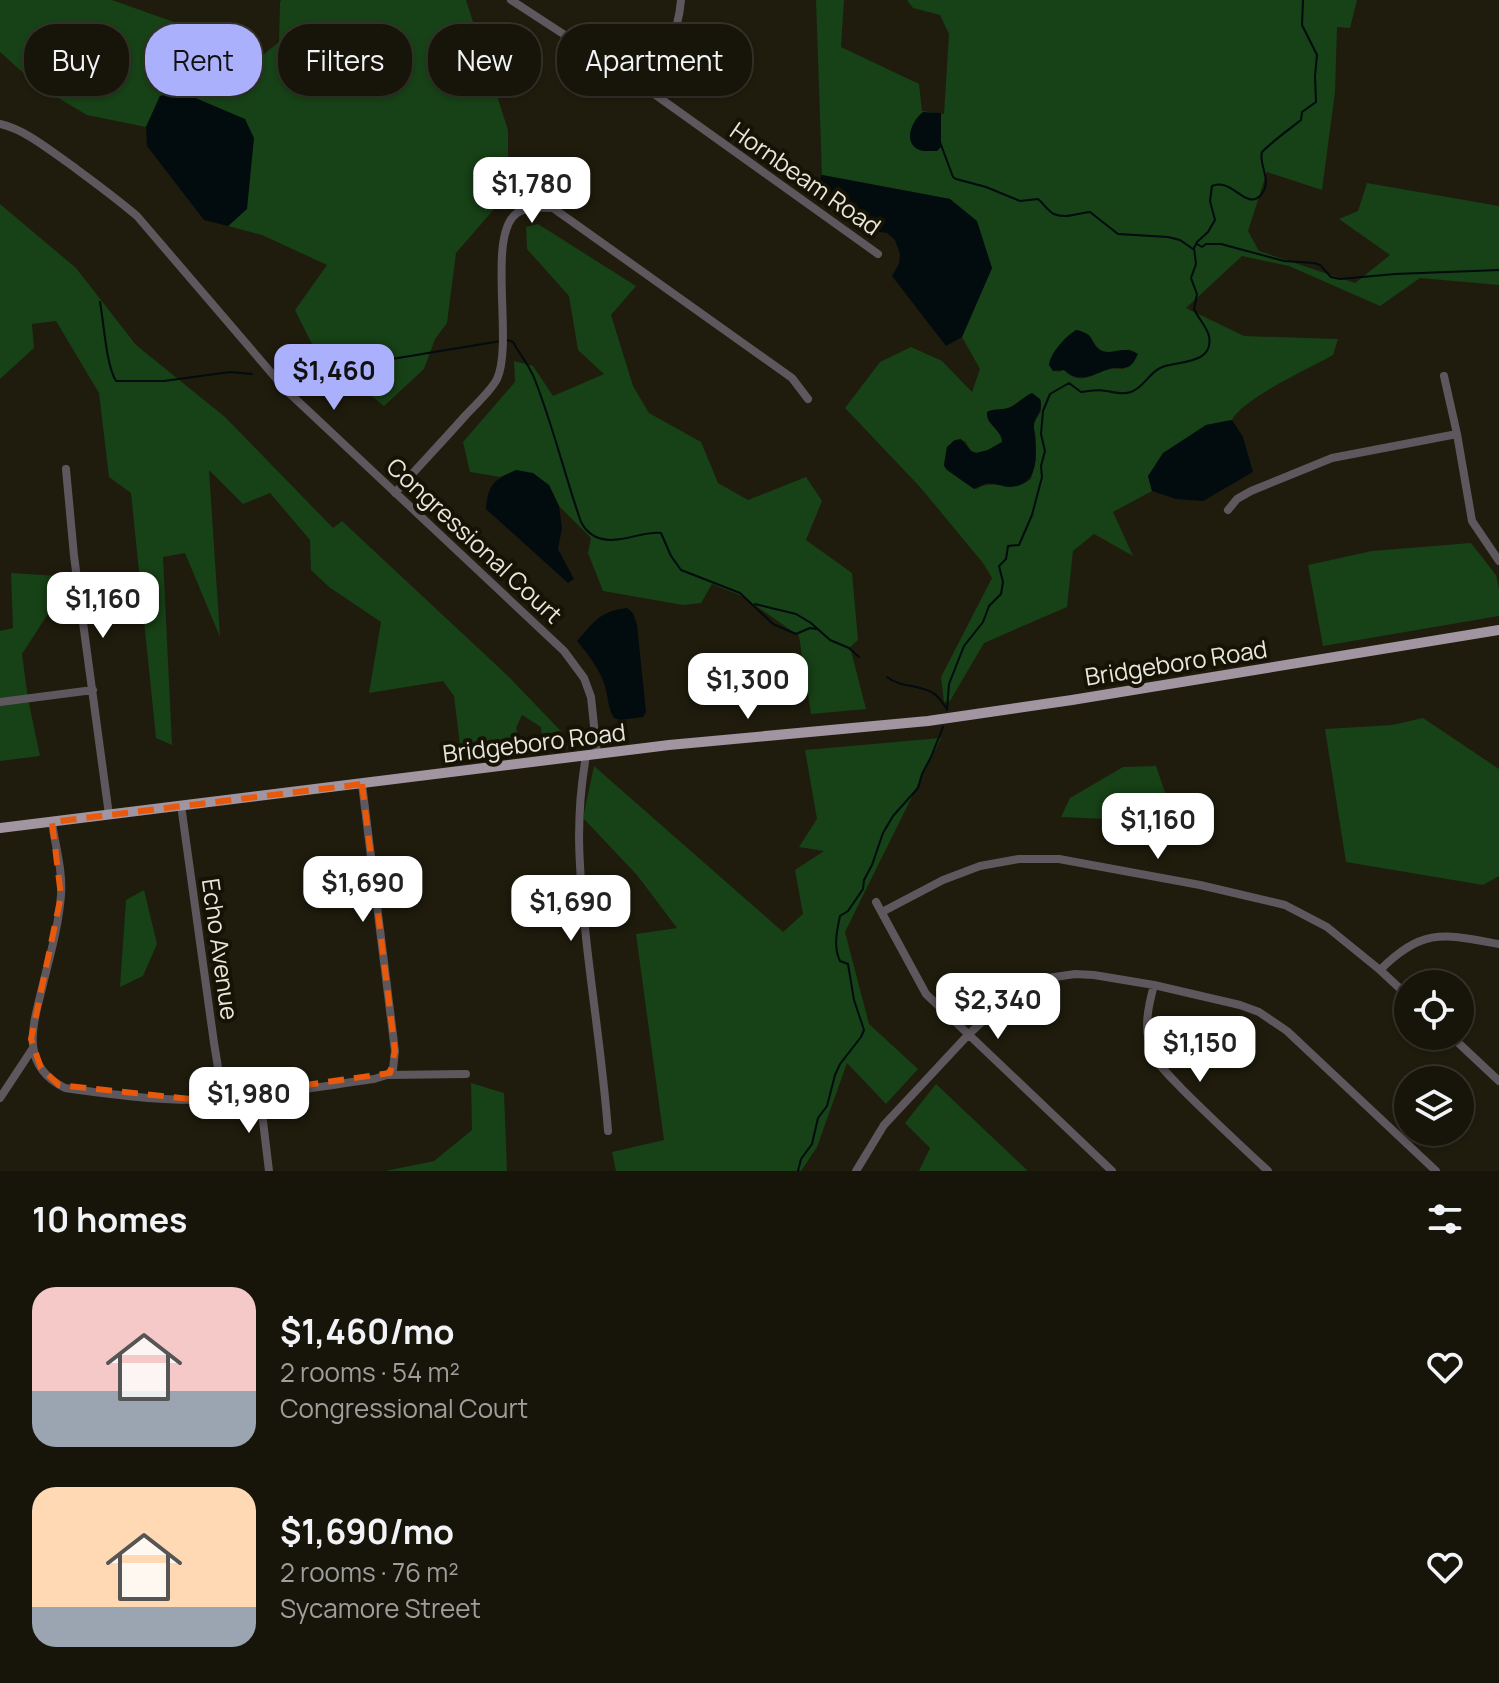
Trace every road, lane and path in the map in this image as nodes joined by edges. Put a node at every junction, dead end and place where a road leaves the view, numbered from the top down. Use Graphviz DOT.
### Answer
graph roads {
  1 [pos="511,0"];
  2 [pos="681,0"];
  3 [pos="677,24"];
  4 [pos="557,30"];
  5 [pos="657,96"];
  6 [pos="0,124"];
  7 [pos="878,254"];
  8 [pos="1444,376"];
  9 [pos="808,399"];
  10 [pos="1457,434"];
  11 [pos="66,469"];
  12 [pos="395,493"];
  13 [pos="1228,510"];
  14 [pos="1499,561"];
  15 [pos="1499,630"];
  16 [pos="93,690"];
  17 [pos="0,702"];
  18 [pos="591,755"];
  19 [pos="362,784"];
  20 [pos="181,805"];
  21 [pos="109,815"];
  22 [pos="52,822"];
  23 [pos="0,828"];
  24 [pos="876,902"];
  25 [pos="882,912"];
  26 [pos="1499,944"];
  27 [pos="1380,970"];
  28 [pos="1394,983"];
  29 [pos="1154,985"];
  30 [pos="968,1035"];
  31 [pos="33,1048"];
  32 [pos="1466,1050"];
  33 [pos="466,1074"];
  34 [pos="387,1075"];
  35 [pos="1499,1081"];
  36 [pos="260,1096"];
  37 [pos="0,1098"];
  38 [pos="223,1098"];
  39 [pos="608,1131"];
  40 [pos="269,1171"];
  41 [pos="856,1171"];
  42 [pos="1112,1171"];
  43 [pos="1268,1171"];
  44 [pos="1436,1171"];
  1 -- 4 [label="street, Hornbeam Road"];
  2 -- 3 [label="street"];
  5 -- 7 [label="street, Hornbeam Road"];
  6 -- 12 [label="street, Congressional Court"];
  8 -- 10 [label="street"];
  9 -- 12 [label="street"];
  10 -- 13 [label="street"];
  10 -- 14 [label="street"];
  11 -- 16 [label="street"];
  12 -- 18 [label="street, Congressional Court"];
  15 -- 18 [label="main road, Bridgeboro Road"];
  16 -- 17 [label="street"];
  16 -- 21 [label="street"];
  18 -- 19 [label="main road, Bridgeboro Road"];
  18 -- 39 [label="street, Congressional Court"];
  19 -- 20 [label="main road, Bridgeboro Road"];
  19 -- 34 [label="street"];
  20 -- 21 [label="main road, Bridgeboro Road"];
  20 -- 38 [label="street, Echo Avenue"];
  21 -- 22 [label="main road, Bridgeboro Road"];
  22 -- 23 [label="main road, Bridgeboro Road"];
  22 -- 31 [label="street"];
  24 -- 25 [label="street"];
  25 -- 27 [label="street"];
  25 -- 30 [label="street"];
  26 -- 27 [label="street"];
  27 -- 28 [label="street"];
  29 -- 30 [label="street"];
  29 -- 43 [label="street"];
  29 -- 44 [label="street"];
  30 -- 41 [label="street"];
  30 -- 42 [label="street"];
  31 -- 37 [label="street"];
  31 -- 38 [label="street"];
  32 -- 35 [label="street"];
  33 -- 34 [label="street"];
  34 -- 36 [label="street"];
  36 -- 38 [label="street"];
  36 -- 40 [label="street"];
}
